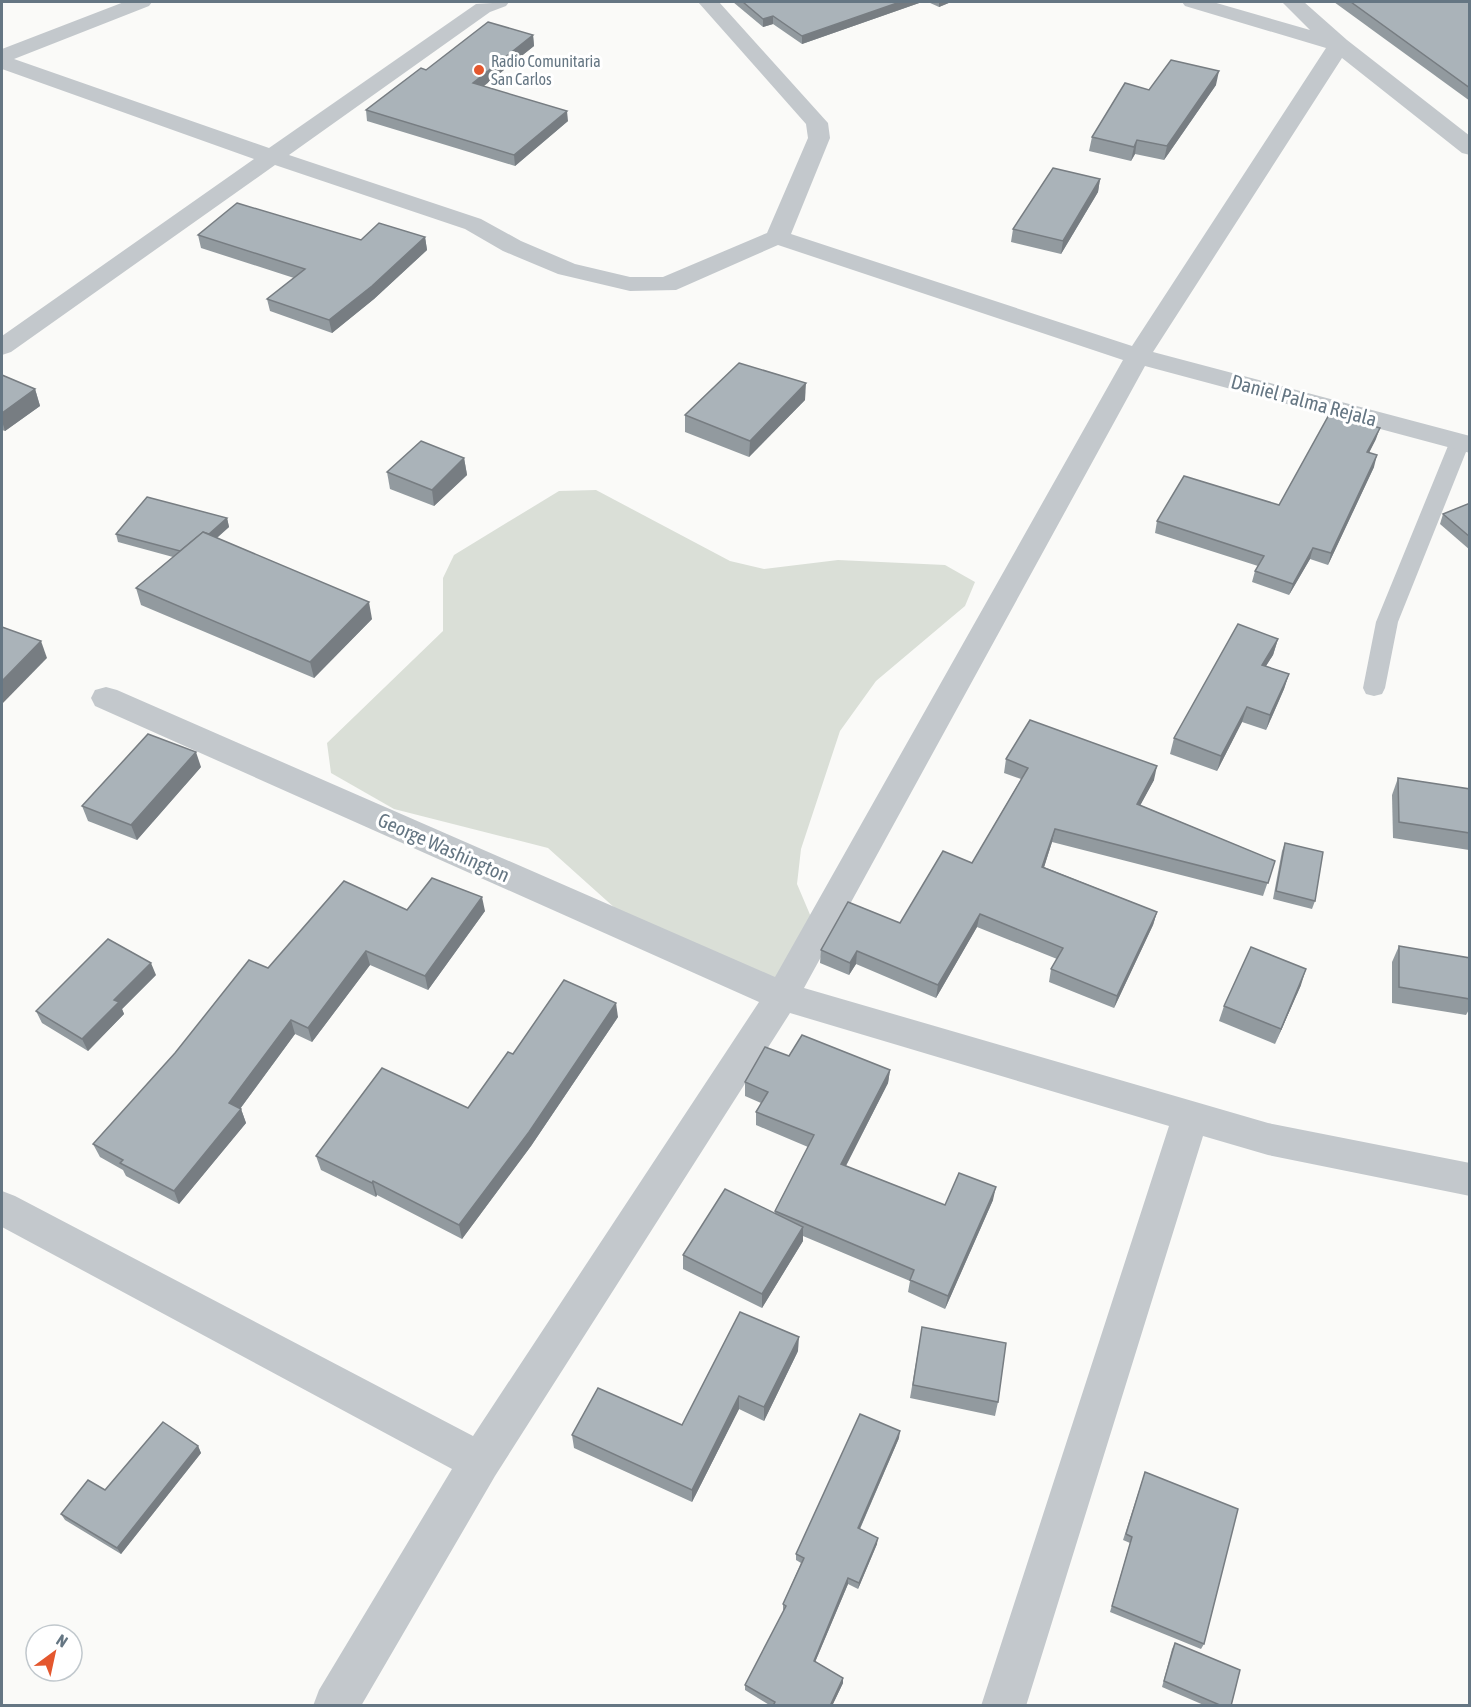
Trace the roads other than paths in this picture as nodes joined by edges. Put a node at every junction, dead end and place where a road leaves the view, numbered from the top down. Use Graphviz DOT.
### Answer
graph roads {
  1 [pos="142,2"];
  2 [pos="499,2"];
  3 [pos="708,2"];
  4 [pos="1192,2"];
  5 [pos="1292,2"];
  6 [pos="1339,45"];
  7 [pos="2,56"];
  8 [pos="2,62"];
  9 [pos="1470,148"];
  10 [pos="272,157"];
  11 [pos="777,237"];
  12 [pos="2,347"];
  13 [pos="1138,356"];
  14 [pos="1465,443"];
  15 [pos="1374,688"];
  16 [pos="106,698"];
  17 [pos="782,996"];
  18 [pos="1191,1116"];
  19 [pos="1470,1180"];
  20 [pos="2,1208"];
  21 [pos="480,1462"];
  22 [pos="335,1706"];
  23 [pos="1003,1706"];
  1 -- 7 [label="street"];
  2 -- 10 [label="street"];
  3 -- 11 [label="street"];
  4 -- 6 [label="street"];
  5 -- 6 [label="street"];
  6 -- 9 [label="street"];
  6 -- 13 [label="street"];
  8 -- 10 [label="street"];
  10 -- 11 [label="street"];
  10 -- 12 [label="street"];
  11 -- 13 [label="street, Daniel Palma Rejala"];
  13 -- 14 [label="street, Daniel Palma Rejala"];
  13 -- 17 [label="street"];
  14 -- 15 [label="lane"];
  16 -- 17 [label="street, George Washington"];
  17 -- 18 [label="street, George Washington"];
  17 -- 21 [label="street"];
  18 -- 19 [label="street, George Washington"];
  18 -- 23 [label="street"];
  20 -- 21 [label="street"];
  21 -- 22 [label="street"];
}
